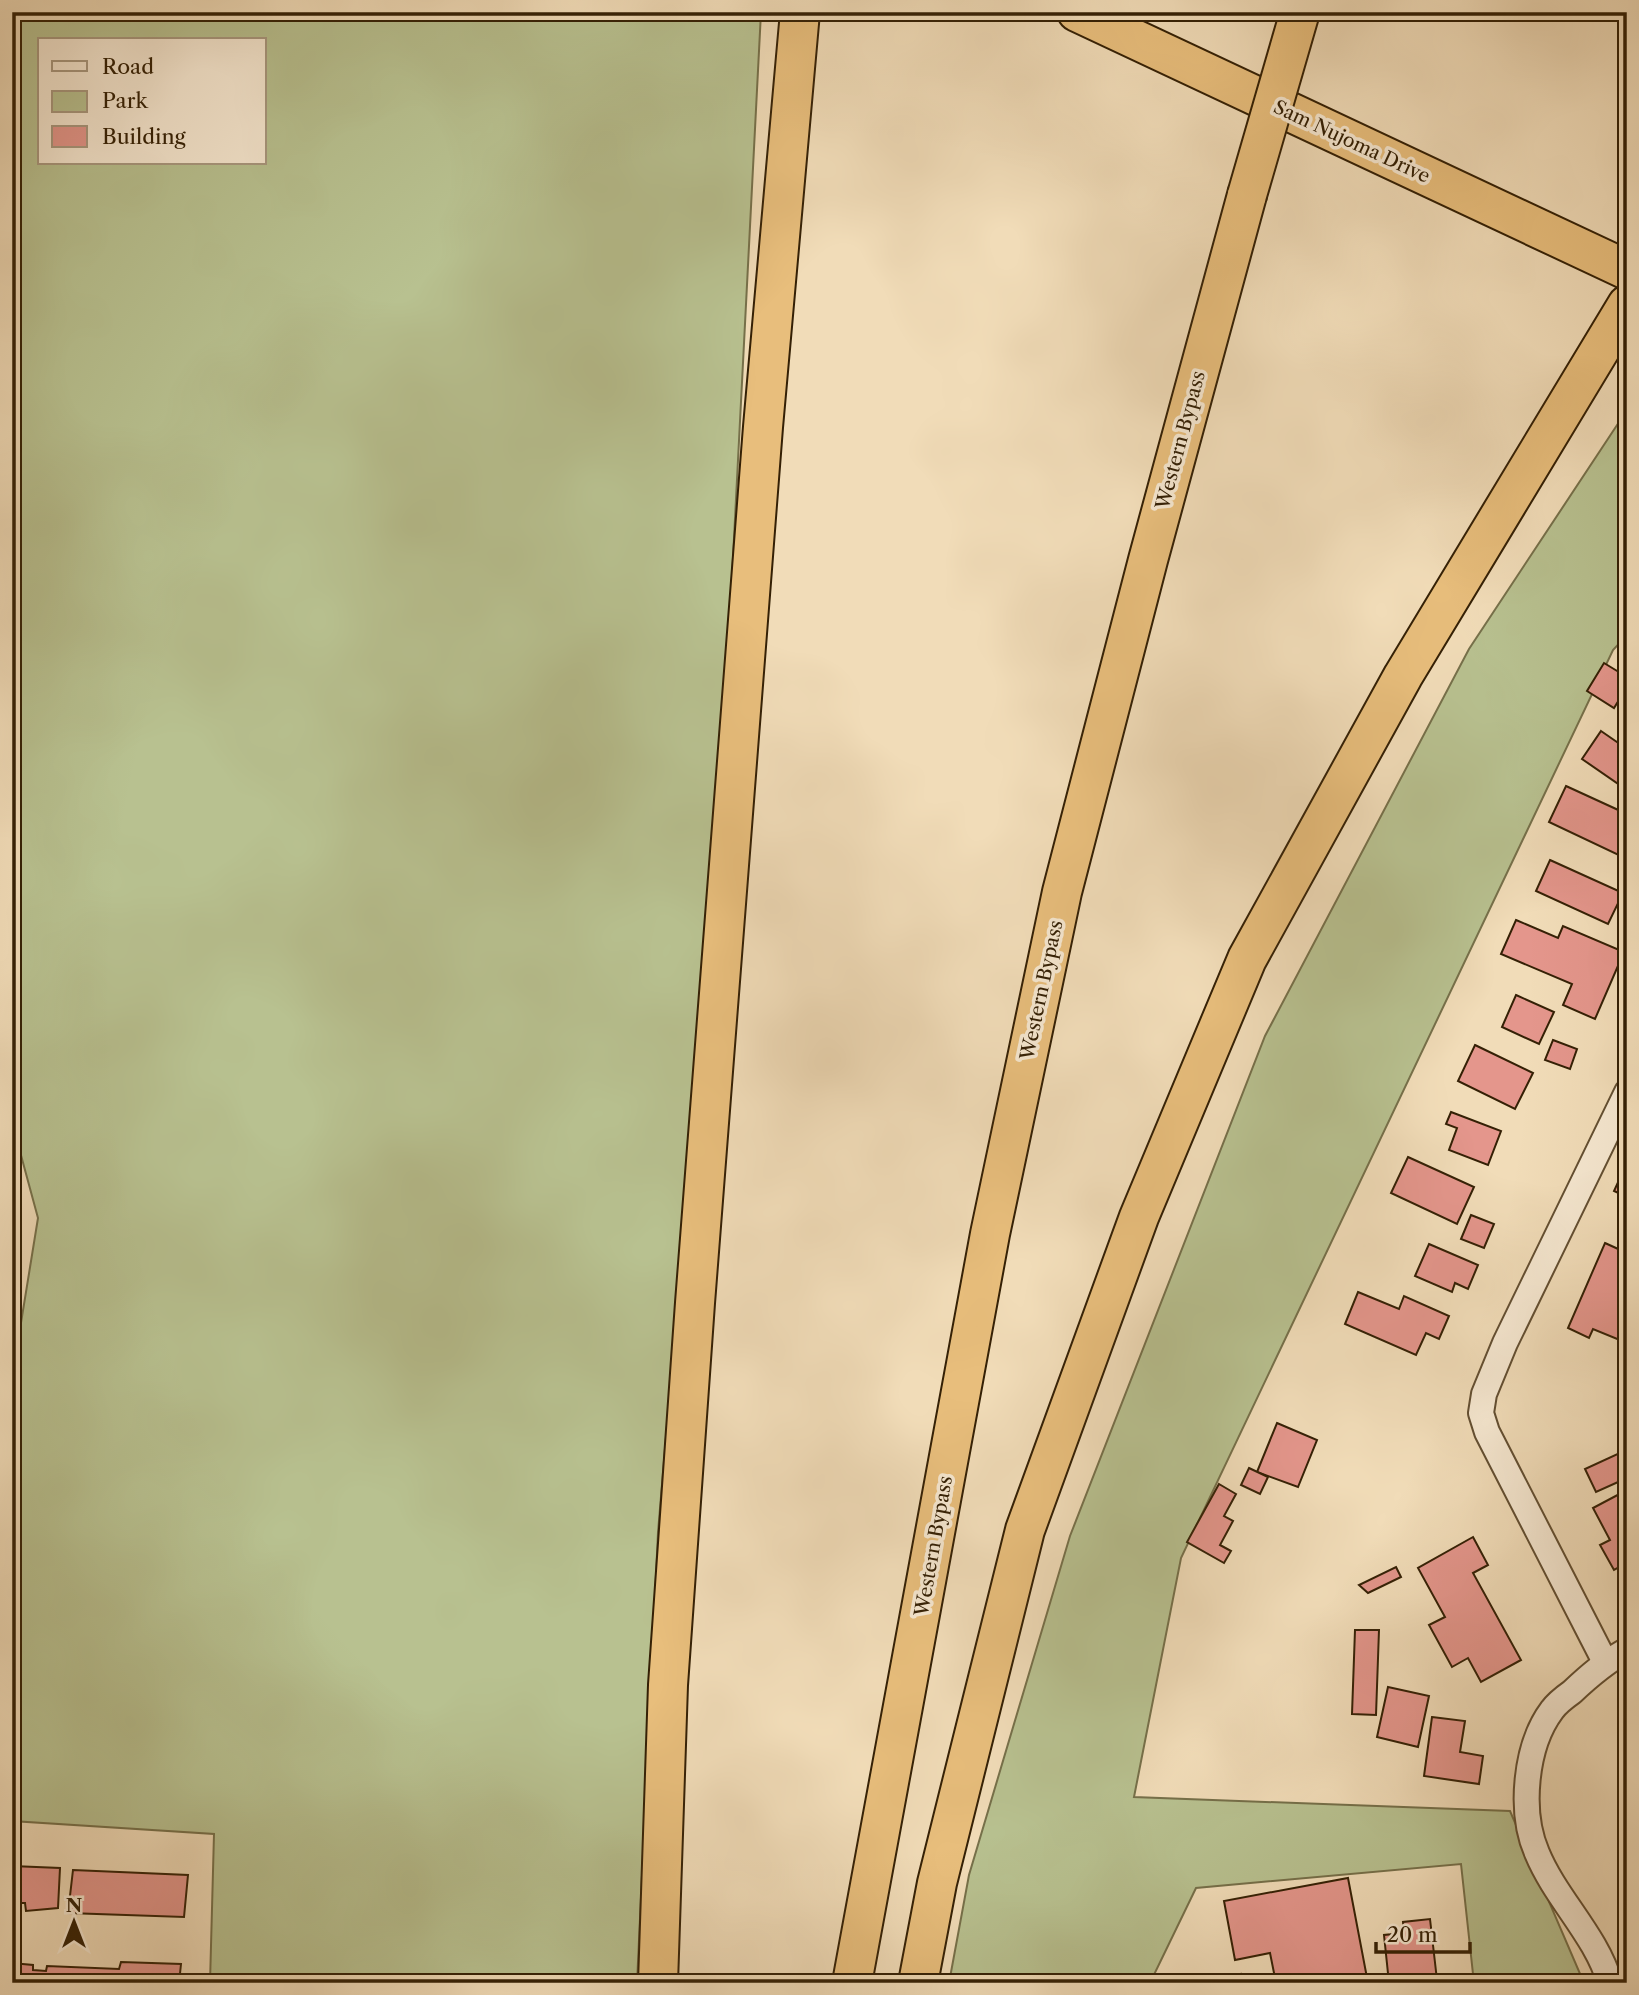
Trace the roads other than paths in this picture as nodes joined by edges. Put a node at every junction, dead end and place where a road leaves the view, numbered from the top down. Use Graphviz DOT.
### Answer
graph roads {
  1 [pos="800,12"];
  2 [pos="1077,12"];
  3 [pos="1300,12"];
  4 [pos="1627,270"];
  5 [pos="1627,304"];
  6 [pos="1627,1092"];
  7 [pos="1627,1650"];
  8 [pos="1605,1662"];
  9 [pos="658,1983"];
  10 [pos="852,1983"];
  11 [pos="918,1983"];
  12 [pos="1611,1983"];
  1 -- 9 [label="highway"];
  2 -- 4 [label="highway, Sam Nujoma Drive"];
  3 -- 10 [label="highway, Western Bypass, bridge"];
  5 -- 11 [label="highway"];
  6 -- 8 [label="street"];
  7 -- 8 [label="street"];
  8 -- 12 [label="street"];
}
